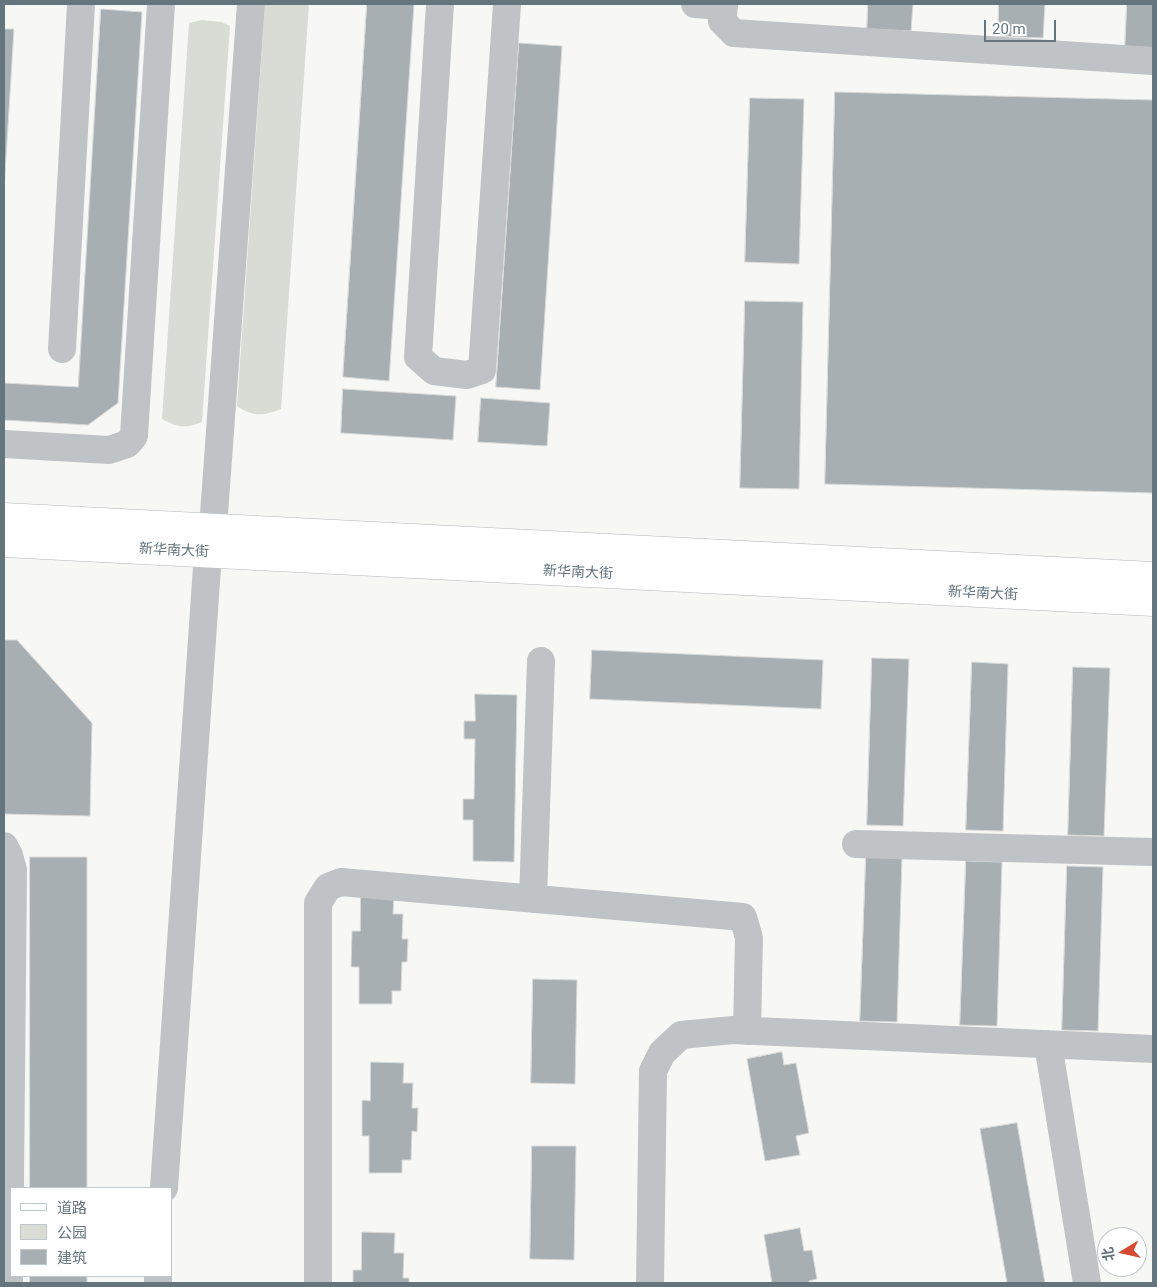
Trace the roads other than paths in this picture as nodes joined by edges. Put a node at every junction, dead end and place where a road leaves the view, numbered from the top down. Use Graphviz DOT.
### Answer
graph roads {
  1 [pos="81,4"];
  2 [pos="161,4"];
  3 [pos="251,4"];
  4 [pos="440,4"];
  5 [pos="506,4"];
  6 [pos="695,4"];
  7 [pos="724,5"];
  8 [pos="1153,61"];
  9 [pos="62,348"];
  10 [pos="4,444"];
  11 [pos="4,517"];
  12 [pos="211,541"];
  13 [pos="4,543"];
  14 [pos="1153,576"];
  15 [pos="1153,602"];
  16 [pos="540,661"];
  17 [pos="856,844"];
  18 [pos="4,846"];
  19 [pos="1153,852"];
  20 [pos="533,899"];
  21 [pos="747,1031"];
  22 [pos="1048,1044"];
  23 [pos="1153,1050"];
  24 [pos="11,1187"];
  25 [pos="164,1187"];
  26 [pos="318,1283"];
  27 [pos="650,1283"];
  28 [pos="1088,1283"];
  1 -- 9 [label="street"];
  2 -- 10 [label="street"];
  3 -- 12 [label="street"];
  4 -- 5 [label="street"];
  6 -- 7 [label="street"];
  7 -- 8 [label="street"];
  11 -- 12 [label="main road, 新华南大街"];
  12 -- 13 [label="main road, 新华南大街"];
  12 -- 14 [label="main road, 新华南大街"];
  12 -- 15 [label="main road, 新华南大街"];
  12 -- 25 [label="street"];
  16 -- 20 [label="street"];
  17 -- 19 [label="street"];
  18 -- 24 [label="street"];
  20 -- 21 [label="street"];
  20 -- 26 [label="street"];
  21 -- 22 [label="street"];
  21 -- 27 [label="street"];
  22 -- 23 [label="street"];
  22 -- 28 [label="street"];
}
